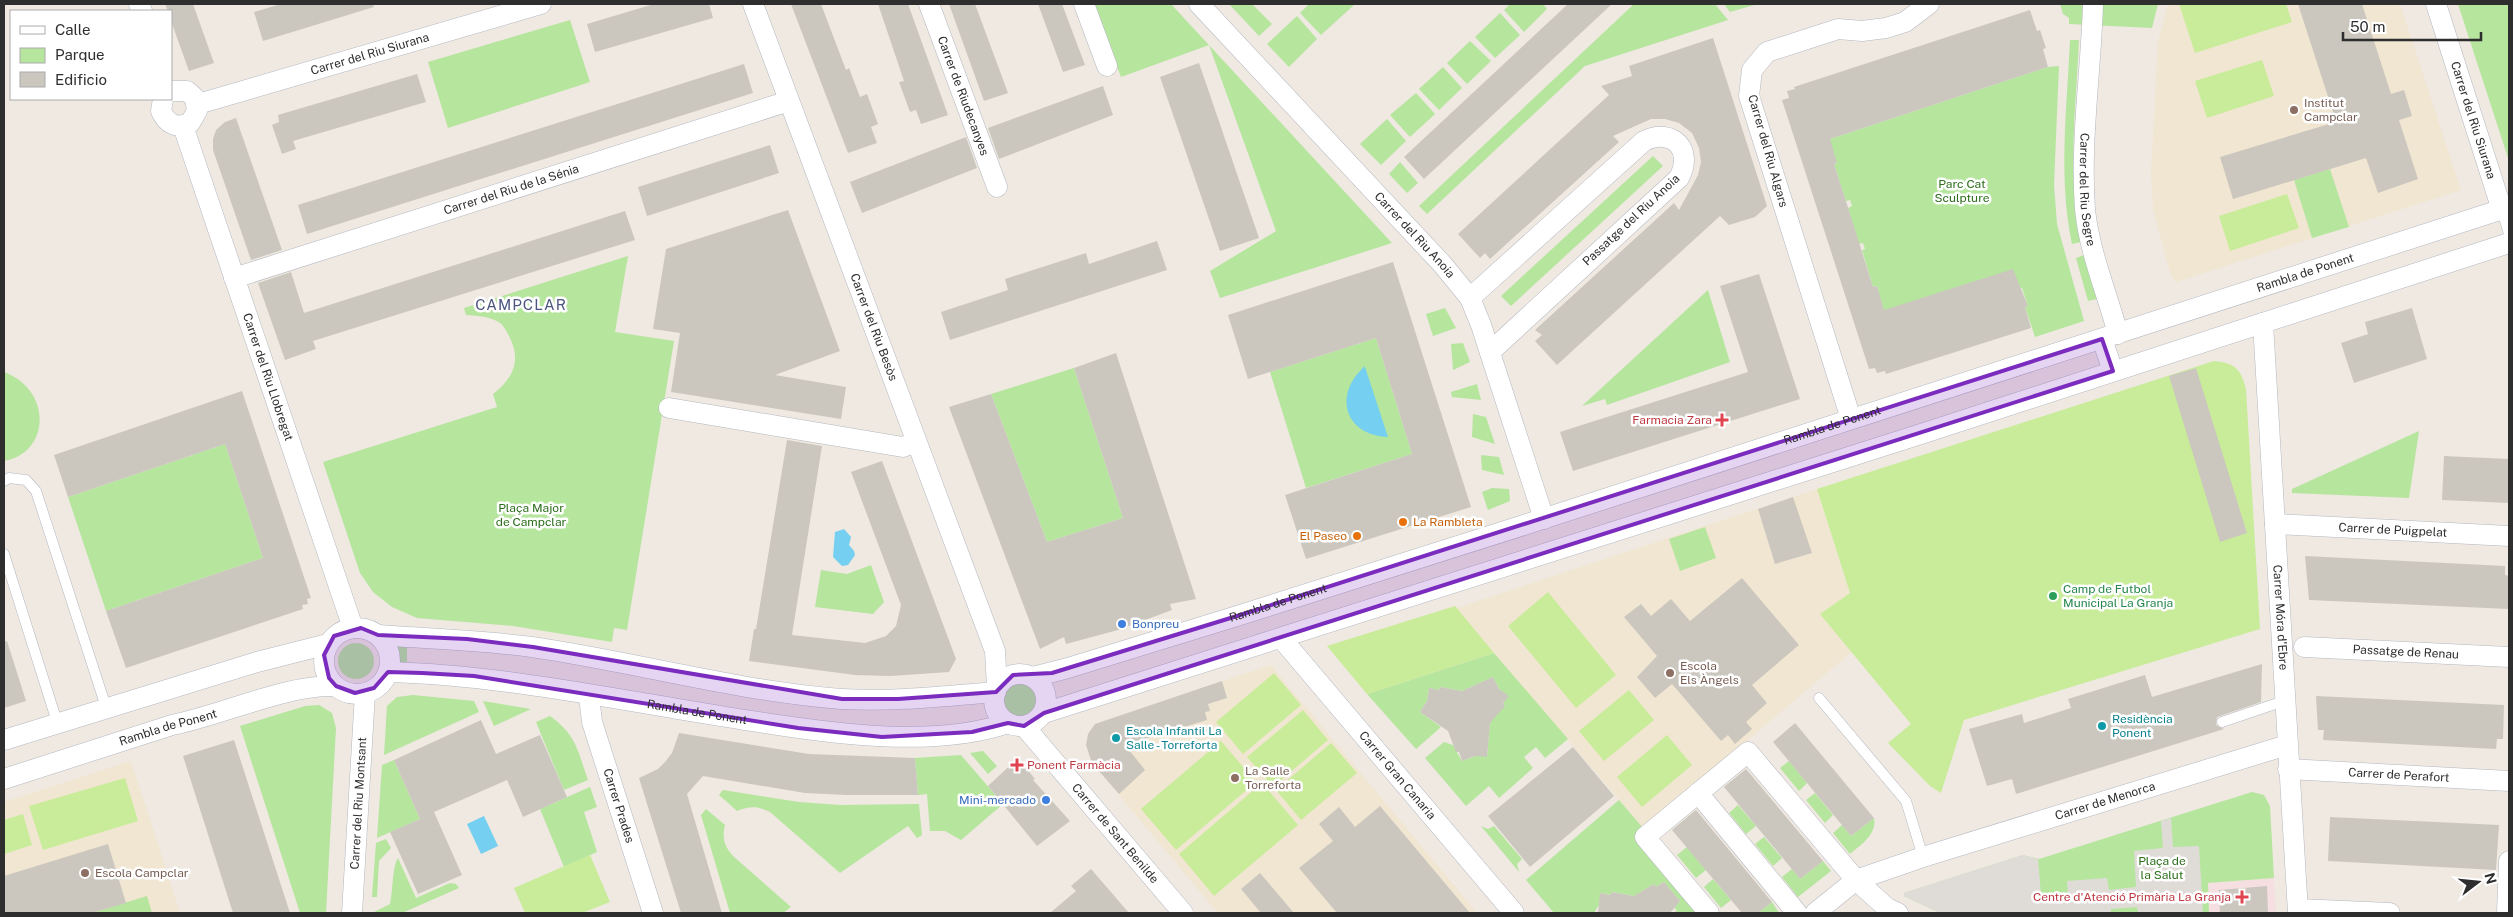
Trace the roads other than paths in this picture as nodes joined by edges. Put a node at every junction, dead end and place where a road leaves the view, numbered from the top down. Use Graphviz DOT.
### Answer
graph roads {
  1 [pos="542,4"];
  2 [pos="753,4"];
  3 [pos="929,4"];
  4 [pos="1084,4"];
  5 [pos="1199,4"];
  6 [pos="1930,4"];
  7 [pos="2093,4"];
  8 [pos="2436,4"];
  9 [pos="1107,66"];
  10 [pos="172,91"];
  11 [pos="163,100"];
  12 [pos="789,101"];
  13 [pos="198,104"];
  14 [pos="183,126"];
  15 [pos="997,187"];
  16 [pos="2506,209"];
  17 [pos="2509,234"];
  18 [pos="2509,243"];
  19 [pos="234,278"];
  20 [pos="1470,298"];
  21 [pos="2263,322"];
  22 [pos="2110,336"];
  23 [pos="1490,352"];
  24 [pos="2113,371"];
  25 [pos="669,408"];
  26 [pos="1851,419"];
  27 [pos="916,442"];
  28 [pos="4,481"];
  29 [pos="1552,516"];
  30 [pos="2274,524"];
  31 [pos="1524,525"];
  32 [pos="2509,536"];
  33 [pos="1572,544"];
  34 [pos="4,554"];
  35 [pos="1532,558"];
  36 [pos="353,628"];
  37 [pos="378,635"];
  38 [pos="1281,638"];
  39 [pos="328,644"];
  40 [pos="2304,647"];
  41 [pos="995,651"];
  42 [pos="2509,657"];
  43 [pos="388,672"];
  44 [pos="1028,675"];
  45 [pos="336,686"];
  46 [pos="996,690"];
  47 [pos="364,693"];
  48 [pos="589,696"];
  49 [pos="1819,698"];
  50 [pos="2284,701"];
  51 [pos="106,710"];
  52 [pos="1028,721"];
  53 [pos="2222,722"];
  54 [pos="58,725"];
  55 [pos="4,740"];
  56 [pos="2287,745"];
  57 [pos="2288,769"];
  58 [pos="4,779"];
  59 [pos="2509,781"];
  60 [pos="1698,793"];
  61 [pos="1923,857"];
  62 [pos="2509,861"];
  63 [pos="1856,880"];
  64 [pos="2298,911"];
  65 [pos="352,913"];
  66 [pos="653,913"];
  67 [pos="1183,913"];
  68 [pos="1514,913"];
  69 [pos="1708,913"];
  70 [pos="1797,913"];
  71 [pos="1815,913"];
  72 [pos="1898,913"];
  73 [pos="2390,913"];
  74 [pos="2507,913"];
  1 -- 13 [label="street, Carrer del Riu Siurana"];
  2 -- 12 [label="street, Carrer del Riu Besòs"];
  3 -- 15 [label="street, Carrer de Riudecanyes"];
  4 -- 9 [label="street"];
  5 -- 20 [label="street, Carrer del Riu Anoia"];
  6 -- 26 [label="street, Carrer del Riu Algars"];
  7 -- 22 [label="street, Carrer del Riu Segre"];
  8 -- 16 [label="street, Carrer del Riu Siurana"];
  10 -- 13 [label="street"];
  11 -- 14 [label="street"];
  12 -- 19 [label="street, Carrer del Riu de la Sénia"];
  12 -- 27 [label="street, Carrer del Riu Besòs"];
  13 -- 14 [label="street"];
  14 -- 19 [label="street, Carrer del Riu Llobregat"];
  16 -- 17 [label="lane"];
  16 -- 22 [label="street, Rambla de Ponent"];
  18 -- 21 [label="street, Rambla de Ponent"];
  19 -- 36 [label="street, Carrer del Riu Llobregat"];
  20 -- 23 [label="street, Carrer del Riu Anoia"];
  20 -- 23 [label="street, Passatge del Riu Anoia"];
  21 -- 24 [label="street, Rambla de Ponent"];
  21 -- 30 [label="street, Carrer Móra d'Ebre"];
  22 -- 24 [label="street"];
  22 -- 26 [label="street, Rambla de Ponent"];
  23 -- 29 [label="street, Carrer del Riu Anoia"];
  24 -- 33 [label="street, Rambla de Ponent"];
  25 -- 27 [label="street"];
  26 -- 29 [label="street, Rambla de Ponent"];
  27 -- 41 [label="street, Carrer del Riu Besòs"];
  28 -- 51 [label="lane"];
  29 -- 31 [label="street, Rambla de Ponent"];
  29 -- 33 [label="street"];
  30 -- 32 [label="street, Carrer de Puigpelat"];
  30 -- 50 [label="street, Carrer Móra d'Ebre"];
  31 -- 35 [label="street"];
  31 -- 44 [label="street, Rambla de Ponent"];
  33 -- 35 [label="street, Rambla de Ponent"];
  34 -- 54 [label="lane"];
  35 -- 38 [label="street, Rambla de Ponent"];
  36 -- 37 [label="street"];
  36 -- 39 [label="street"];
  37 -- 43 [label="street"];
  37 -- 46 [label="street"];
  38 -- 52 [label="street, Rambla de Ponent"];
  38 -- 68 [label="street, Carrer Gran Canaria"];
  39 -- 45 [label="street"];
  39 -- 51 [label="street"];
  40 -- 42 [label="street, Passatge de Renau"];
  41 -- 44 [label="street, Carrer del Riu Besòs"];
  41 -- 46 [label="street, Carrer del Riu Besòs"];
  43 -- 47 [label="street"];
  43 -- 48 [label="street, Rambla de Ponent"];
  44 -- 46 [label="street"];
  44 -- 52 [label="street"];
  45 -- 47 [label="street"];
  45 -- 58 [label="street, Rambla de Ponent"];
  46 -- 52 [label="street"];
  47 -- 65 [label="street, Carrer del Riu Montsant"];
  48 -- 52 [label="street, Rambla de Ponent"];
  48 -- 66 [label="street, Carrer Prades"];
  49 -- 61 [label="lane"];
  50 -- 53 [label="lane"];
  50 -- 56 [label="street, Carrer Móra d'Ebre"];
  51 -- 54 [label="street"];
  52 -- 67 [label="street, Carrer de Sant Benilde"];
  54 -- 55 [label="street"];
  56 -- 57 [label="street, Carrer Móra d'Ebre"];
  56 -- 61 [label="street, Carrer de Menorca"];
  57 -- 59 [label="street, Carrer de Perafort"];
  57 -- 64 [label="street, Carrer Móra d'Ebre"];
  60 -- 63 [label="street"];
  60 -- 69 [label="street"];
  60 -- 70 [label="street"];
  61 -- 63 [label="street, Carrer de Menorca"];
  62 -- 74 [label="street"];
  63 -- 71 [label="street, Carrer de Menorca"];
  63 -- 72 [label="street"];
  64 -- 73 [label="street"];
}
